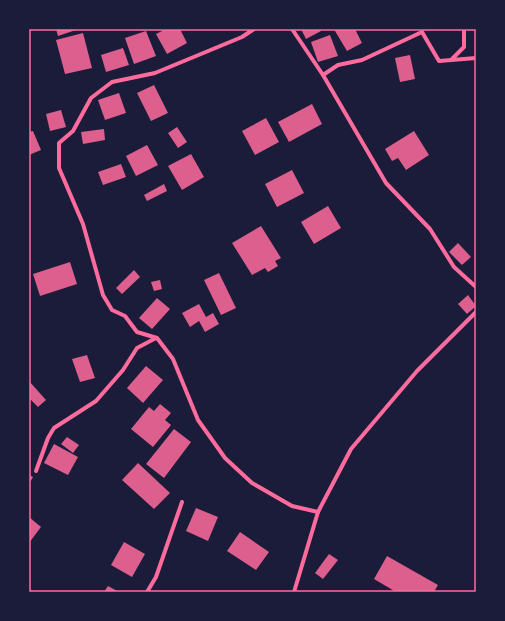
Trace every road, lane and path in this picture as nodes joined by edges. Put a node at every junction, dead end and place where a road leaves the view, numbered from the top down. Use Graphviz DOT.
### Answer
graph roads {
  1 [pos="254,29"];
  2 [pos="292,29"];
  3 [pos="464,29"];
  4 [pos="476,58"];
  5 [pos="452,59"];
  6 [pos="323,75"];
  7 [pos="476,287"];
  8 [pos="476,312"];
  9 [pos="157,338"];
  10 [pos="36,471"];
  11 [pos="182,502"];
  12 [pos="318,512"];
  13 [pos="147,592"];
  14 [pos="294,592"];
  1 -- 9 [label="street"];
  2 -- 6 [label="street"];
  3 -- 5 [label="street"];
  4 -- 5 [label="street"];
  5 -- 6 [label="street"];
  6 -- 7 [label="street"];
  8 -- 12 [label="street"];
  9 -- 10 [label="street"];
  9 -- 12 [label="street"];
  11 -- 13 [label="street"];
  12 -- 14 [label="street"];
}
